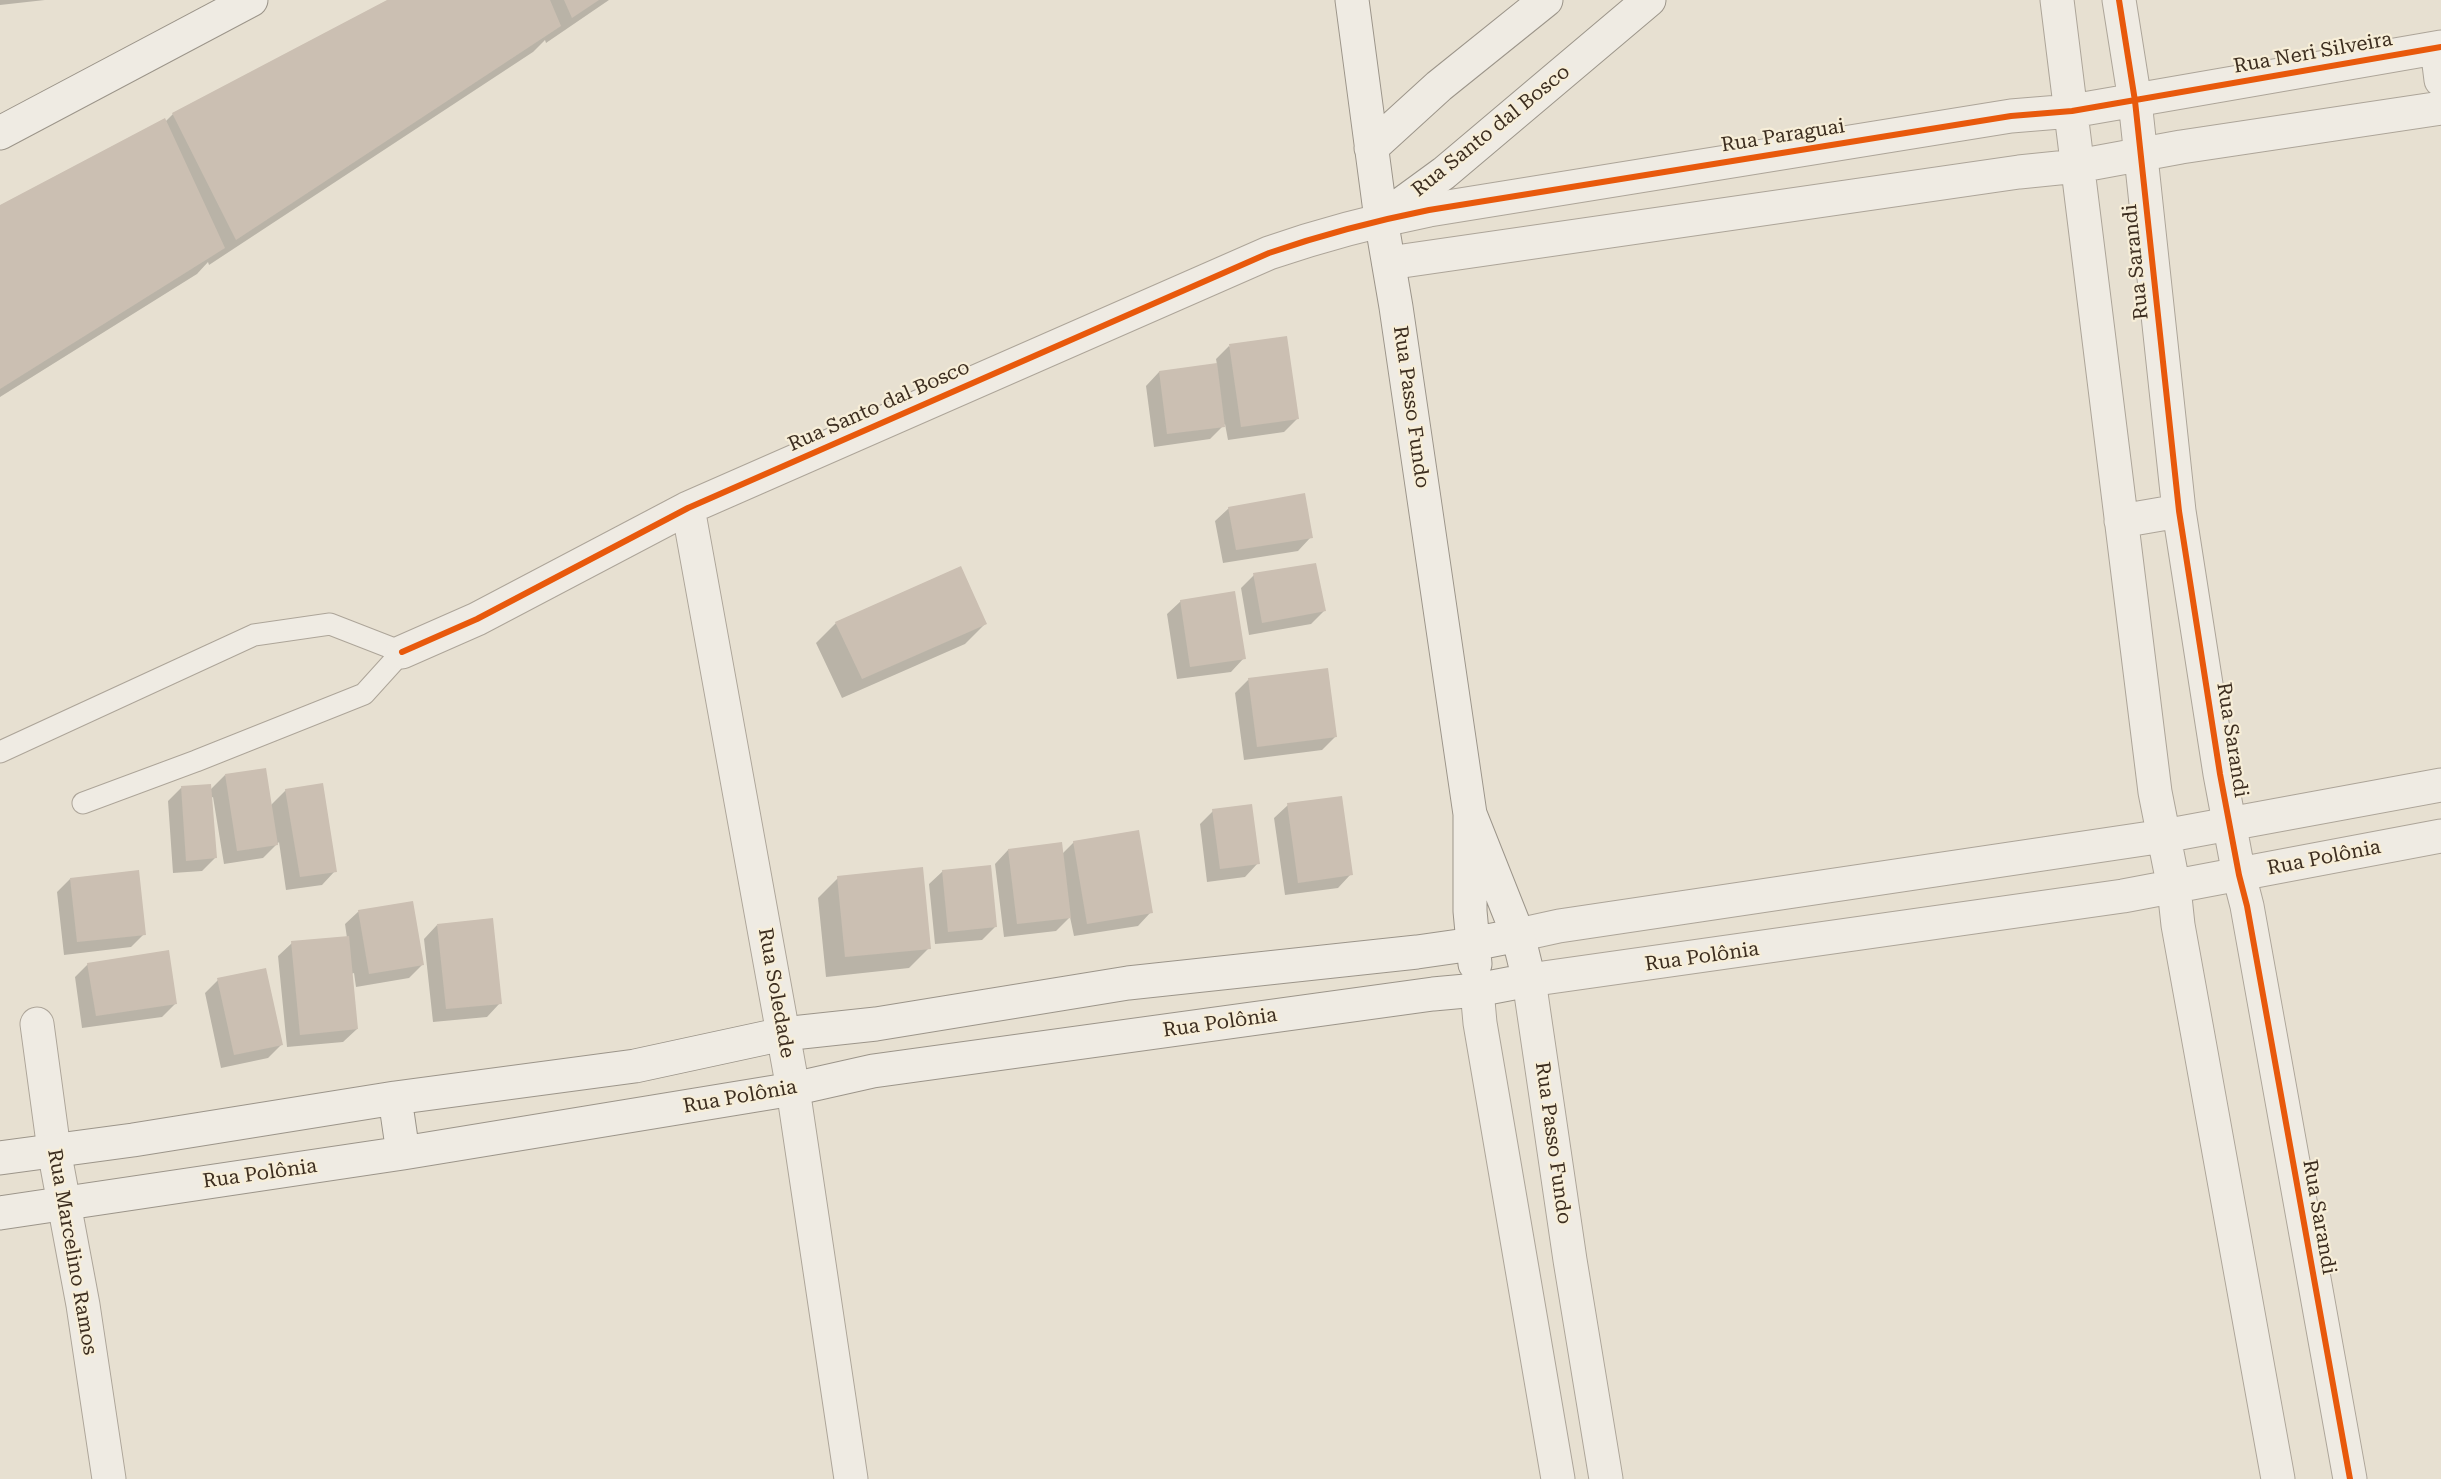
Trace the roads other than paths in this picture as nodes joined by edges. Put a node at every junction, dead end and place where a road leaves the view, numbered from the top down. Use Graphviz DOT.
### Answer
graph roads {
  1 [pos="252,0"];
  2 [pos="1352,0"];
  3 [pos="1546,0"];
  4 [pos="1649,0"];
  5 [pos="2057,0"];
  6 [pos="2119,0"];
  7 [pos="2439,47"];
  8 [pos="2441,80"];
  9 [pos="2191,91"];
  10 [pos="2135,101"];
  11 [pos="2441,108"];
  12 [pos="2072,111"];
  13 [pos="0,133"];
  14 [pos="1371,148"];
  15 [pos="2140,155"];
  16 [pos="2078,166"];
  17 [pos="1673,171"];
  18 [pos="1381,219"];
  19 [pos="1682,221"];
  20 [pos="1389,263"];
  21 [pos="688,508"];
  22 [pos="2179,511"];
  23 [pos="2121,521"];
  24 [pos="402,652"];
  25 [pos="0,752"];
  26 [pos="2441,785"];
  27 [pos="83,803"];
  28 [pos="1470,814"];
  29 [pos="2229,825"];
  30 [pos="2164,836"];
  31 [pos="2441,836"];
  32 [pos="2239,875"];
  33 [pos="1853,882"];
  34 [pos="2175,888"];
  35 [pos="1870,933"];
  36 [pos="1518,935"];
  37 [pos="1473,944"];
  38 [pos="1529,980"];
  39 [pos="1477,990"];
  40 [pos="36,1024"];
  41 [pos="783,1034"];
  42 [pos="793,1089"];
  43 [pos="395,1098"];
  44 [pos="54,1150"];
  45 [pos="403,1153"];
  46 [pos="0,1158"];
  47 [pos="64,1204"];
  48 [pos="0,1213"];
  49 [pos="1570,1260"];
  50 [pos="1522,1270"];
  51 [pos="109,1479"];
  52 [pos="851,1479"];
  53 [pos="1558,1479"];
  54 [pos="1606,1479"];
  55 [pos="2278,1479"];
  56 [pos="2350,1479"];
  1 -- 13 [label="street"];
  2 -- 14 [label="street, Rua Passo Fundo"];
  3 -- 14 [label="street"];
  4 -- 18 [label="street, Rua Santo dal Bosco"];
  5 -- 12 [label="street"];
  6 -- 10 [label="street, Rua Sarandi"];
  7 -- 8 [label="street"];
  7 -- 9 [label="street, Rua Neri Silveira"];
  9 -- 10 [label="street, Rua Paraguai"];
  10 -- 12 [label="street, Rua Paraguai"];
  10 -- 15 [label="street, Rua Sarandi"];
  11 -- 15 [label="street"];
  12 -- 16 [label="street"];
  12 -- 17 [label="street, Rua Paraguai"];
  14 -- 18 [label="street, Rua Passo Fundo"];
  15 -- 16 [label="street"];
  15 -- 22 [label="street, Rua Sarandi"];
  16 -- 19 [label="street"];
  16 -- 23 [label="street"];
  17 -- 18 [label="street, Rua Paraguai"];
  17 -- 19 [label="street"];
  18 -- 20 [label="street, Rua Passo Fundo"];
  18 -- 21 [label="street, Rua Santo dal Bosco"];
  19 -- 20 [label="street"];
  20 -- 28 [label="street, Rua Passo Fundo"];
  21 -- 24 [label="street, Rua Santo dal Bosco"];
  21 -- 41 [label="street, Rua Soledade"];
  22 -- 23 [label="street"];
  22 -- 29 [label="street, Rua Sarandi"];
  23 -- 30 [label="street"];
  24 -- 25 [label="lane"];
  24 -- 27 [label="lane"];
  26 -- 29 [label="street"];
  28 -- 36 [label="street, Rua Passo Fundo"];
  28 -- 37 [label="street, Rua Passo Fundo"];
  29 -- 30 [label="street"];
  29 -- 32 [label="street, Rua Sarandi"];
  30 -- 33 [label="street"];
  30 -- 34 [label="street"];
  31 -- 32 [label="street, Rua Polônia"];
  32 -- 34 [label="street, Rua Polônia"];
  32 -- 56 [label="street, Rua Sarandi"];
  33 -- 35 [label="street"];
  33 -- 36 [label="street"];
  34 -- 35 [label="street, Rua Polônia"];
  34 -- 55 [label="street"];
  35 -- 38 [label="street, Rua Polônia"];
  36 -- 37 [label="street"];
  36 -- 38 [label="street, Rua Passo Fundo"];
  37 -- 39 [label="street, Rua Passo Fundo"];
  37 -- 41 [label="street"];
  38 -- 39 [label="street, Rua Polônia"];
  38 -- 49 [label="street, Rua Passo Fundo"];
  39 -- 42 [label="street, Rua Polônia"];
  39 -- 50 [label="street, Rua Passo Fundo"];
  40 -- 44 [label="street, Rua Marcelino Ramos"];
  41 -- 42 [label="street, Rua Soledade"];
  41 -- 43 [label="street"];
  42 -- 45 [label="street, Rua Polônia"];
  42 -- 52 [label="street, Rua Soledade"];
  43 -- 44 [label="street"];
  43 -- 45 [label="street"];
  44 -- 46 [label="street"];
  44 -- 47 [label="street, Rua Marcelino Ramos"];
  45 -- 47 [label="street, Rua Polônia"];
  47 -- 48 [label="street, Rua Polônia"];
  47 -- 51 [label="street, Rua Marcelino Ramos"];
  49 -- 50 [label="street"];
  49 -- 54 [label="street, Rua Passo Fundo"];
  50 -- 53 [label="street, Rua Passo Fundo"];
}
